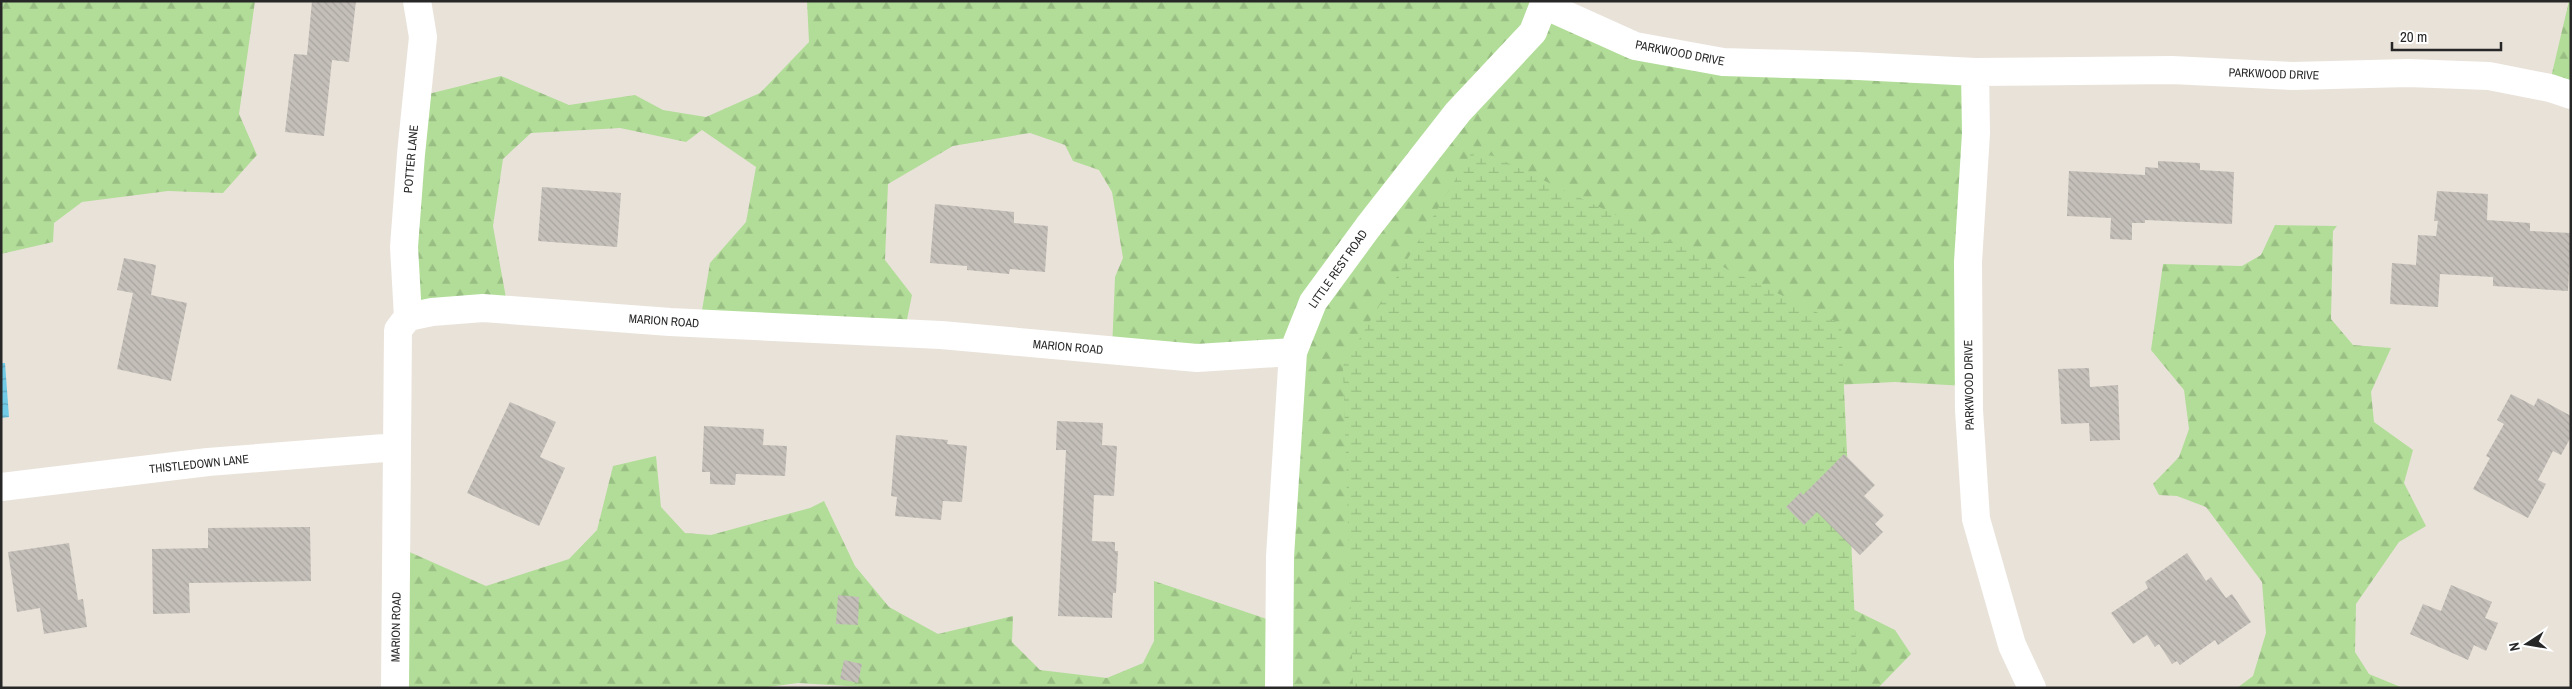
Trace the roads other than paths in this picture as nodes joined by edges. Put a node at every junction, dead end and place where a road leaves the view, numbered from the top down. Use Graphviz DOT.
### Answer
graph roads {
  1 [pos="417,1"];
  2 [pos="1545,3"];
  3 [pos="1975,72"];
  4 [pos="2571,95"];
  5 [pos="408,317"];
  6 [pos="1293,352"];
  7 [pos="398,447"];
  8 [pos="1,487"];
  9 [pos="395,688"];
  10 [pos="1279,688"];
  11 [pos="2032,688"];
  1 -- 5 [label="street, POTTER LANE"];
  2 -- 3 [label="street, PARKWOOD DRIVE"];
  2 -- 6 [label="street, LITTLE REST ROAD"];
  3 -- 4 [label="street, PARKWOOD DRIVE"];
  3 -- 11 [label="street, PARKWOOD DRIVE"];
  5 -- 6 [label="street, MARION ROAD"];
  5 -- 7 [label="street, MARION ROAD"];
  6 -- 10 [label="street, LITTLE REST ROAD"];
  7 -- 8 [label="street, THISTLEDOWN LANE"];
  7 -- 9 [label="street, MARION ROAD"];
}
